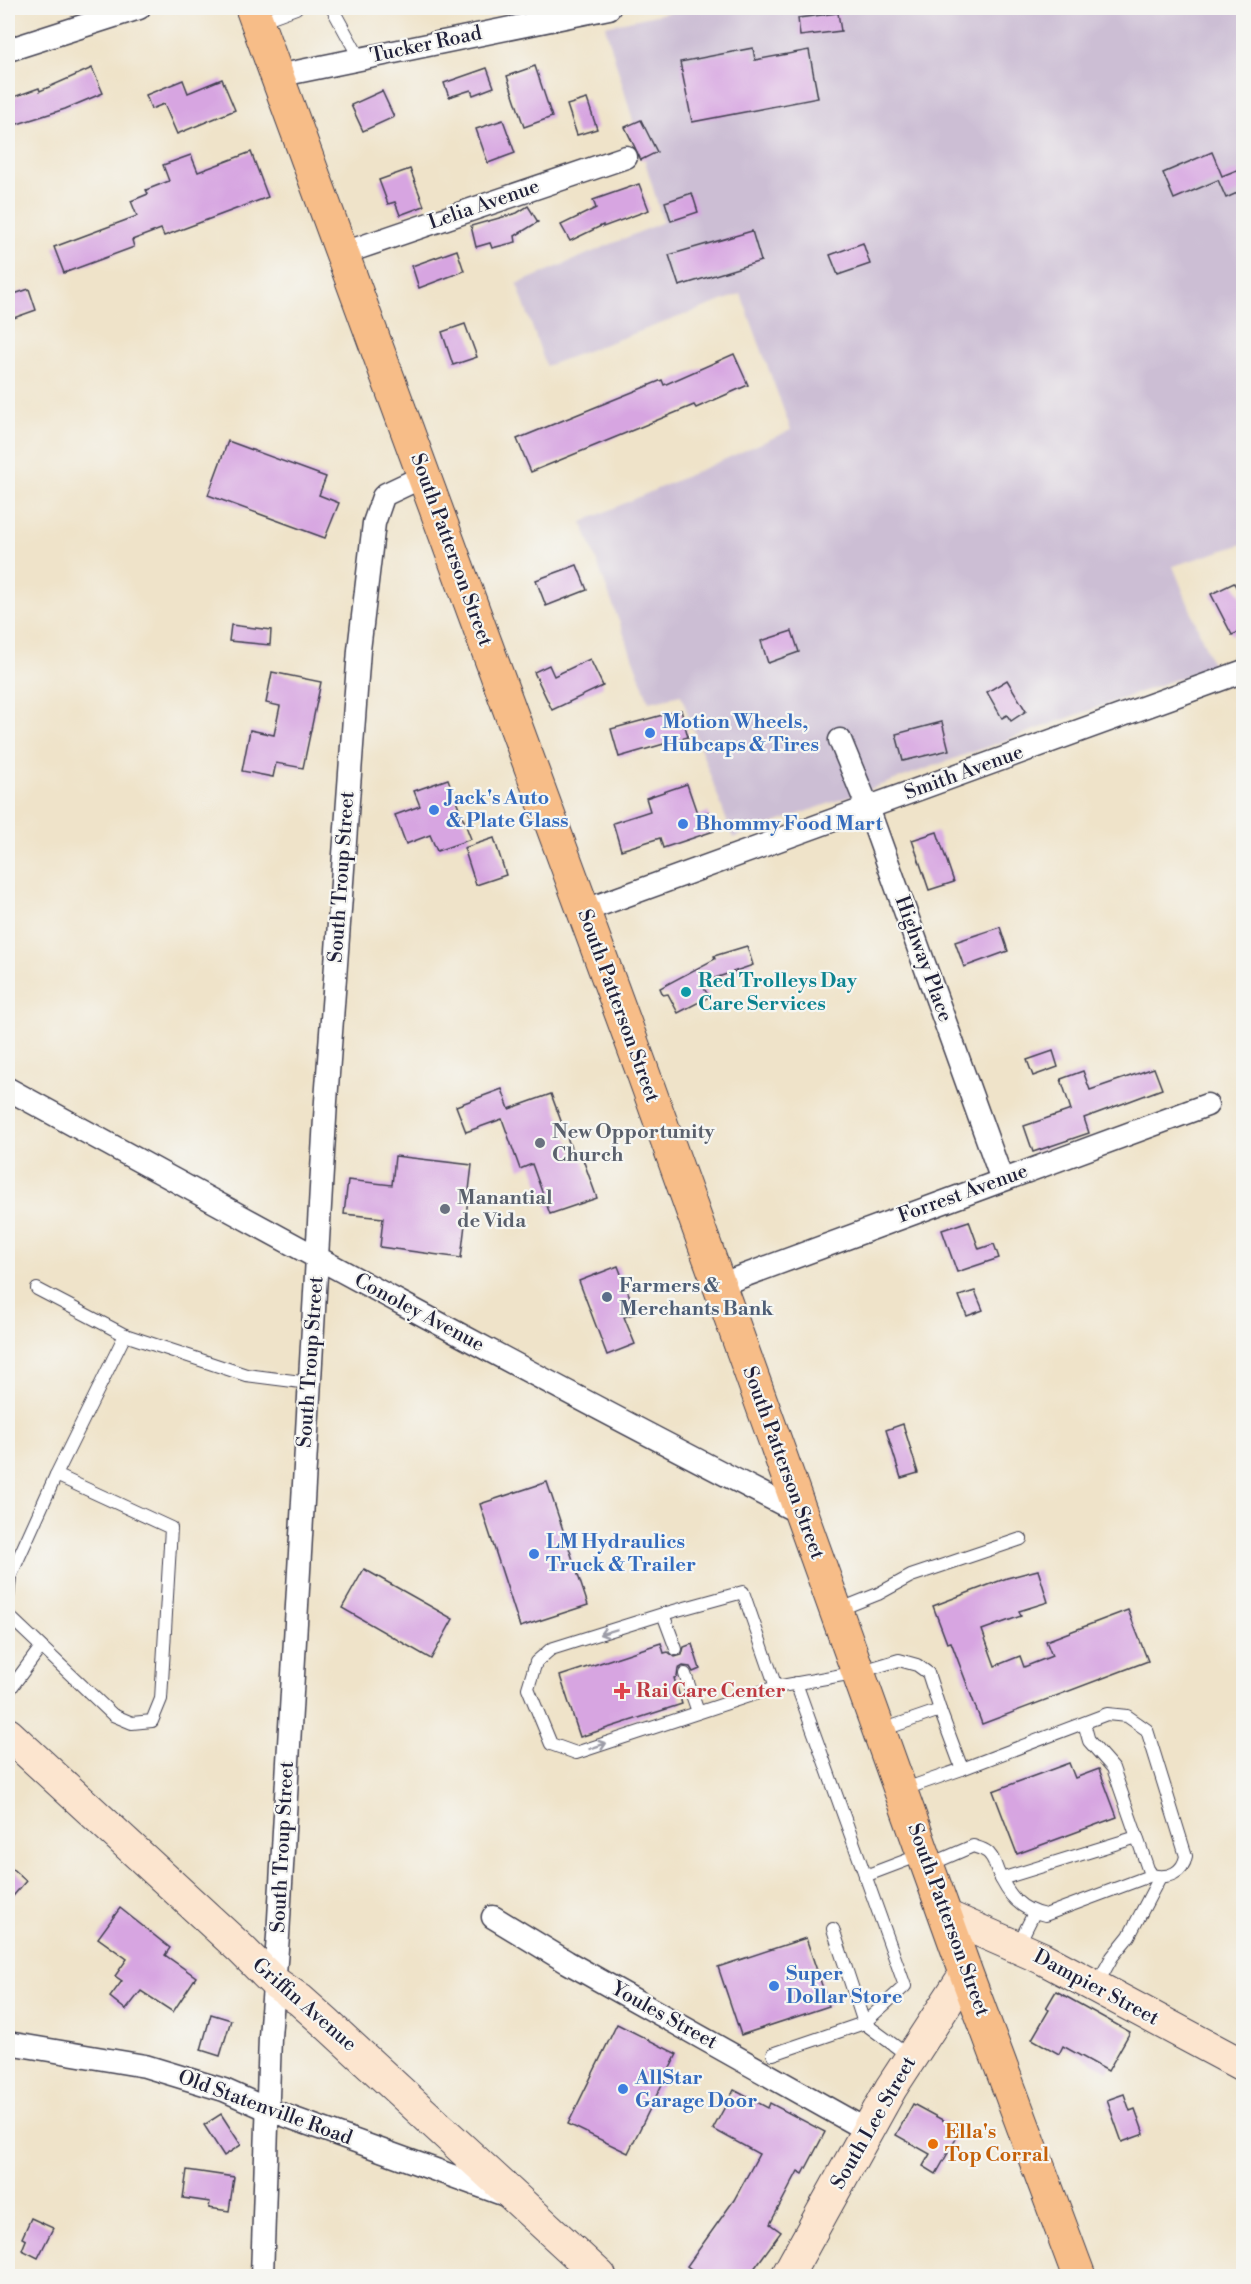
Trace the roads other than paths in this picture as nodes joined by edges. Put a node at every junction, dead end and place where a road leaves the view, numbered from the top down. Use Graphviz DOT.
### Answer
graph roads {
  1 [pos="139,8"];
  2 [pos="296,8"];
  3 [pos="332,8"];
  4 [pos="609,8"];
  5 [pos="255,15"];
  6 [pos="8,50"];
  7 [pos="360,59"];
  8 [pos="277,76"];
  9 [pos="626,157"];
  10 [pos="341,254"];
  11 [pos="424,476"];
  12 [pos="1244,671"];
  13 [pos="840,740"];
  14 [pos="868,808"];
  15 [pos="583,911"];
  16 [pos="8,1089"];
  17 [pos="1208,1105"];
  18 [pos="1002,1180"];
  19 [pos="317,1258"];
  20 [pos="719,1285"];
  21 [pos="37,1289"];
  22 [pos="125,1335"];
  23 [pos="309,1383"];
  24 [pos="57,1476"];
  25 [pos="802,1514"];
  26 [pos="1021,1539"];
  27 [pos="8,1598"];
  28 [pos="837,1611"];
  29 [pos="663,1614"];
  30 [pos="8,1615"];
  31 [pos="41,1647"];
  32 [pos="676,1649"];
  33 [pos="859,1672"];
  34 [pos="685,1674"];
  35 [pos="796,1683"];
  36 [pos="776,1687"];
  37 [pos="8,1692"];
  38 [pos="940,1710"];
  39 [pos="698,1712"];
  40 [pos="1084,1723"];
  41 [pos="880,1730"];
  42 [pos="8,1734"];
  43 [pos="962,1769"];
  44 [pos="902,1790"];
  45 [pos="1137,1837"];
  46 [pos="926,1859"];
  47 [pos="865,1876"];
  48 [pos="1156,1876"];
  49 [pos="1001,1879"];
  50 [pos="1034,1913"];
  51 [pos="946,1916"];
  52 [pos="494,1917"];
  53 [pos="833,1929"];
  54 [pos="1017,1947"];
  55 [pos="966,1973"];
  56 [pos="274,1982"];
  57 [pos="1095,1987"];
  58 [pos="864,2023"];
  59 [pos="8,2043"];
  60 [pos="773,2054"];
  61 [pos="910,2058"];
  62 [pos="1244,2066"];
  63 [pos="267,2109"];
  64 [pos="868,2131"];
  65 [pos="515,2199"];
  66 [pos="262,2277"];
  67 [pos="600,2277"];
  68 [pos="788,2277"];
  69 [pos="1079,2277"];
  1 -- 6 [label="street"];
  2 -- 5 [label="lane"];
  3 -- 7 [label="lane"];
  4 -- 7 [label="street, Tucker Road"];
  5 -- 8 [label="main road, South Patterson Street"];
  7 -- 8 [label="street, Tucker Road"];
  8 -- 10 [label="main road, South Patterson Street"];
  9 -- 10 [label="street, Lelia Avenue"];
  10 -- 11 [label="main road, South Patterson Street"];
  11 -- 15 [label="main road, South Patterson Street"];
  11 -- 19 [label="street, South Troup Street"];
  12 -- 14 [label="street, Smith Avenue"];
  13 -- 14 [label="street, Highway Place"];
  14 -- 15 [label="street, Smith Avenue"];
  14 -- 18 [label="street, Highway Place"];
  15 -- 20 [label="main road, South Patterson Street"];
  16 -- 19 [label="street, Conoley Avenue"];
  17 -- 18 [label="street, Forrest Avenue"];
  18 -- 20 [label="street, Forrest Avenue"];
  19 -- 23 [label="street, South Troup Street"];
  19 -- 25 [label="street, Conoley Avenue"];
  20 -- 25 [label="main road, South Patterson Street"];
  21 -- 22 [label="lane"];
  22 -- 23 [label="lane"];
  22 -- 24 [label="lane"];
  23 -- 56 [label="street, South Troup Street"];
  24 -- 27 [label="lane"];
  24 -- 31 [label="lane"];
  25 -- 28 [label="main road, South Patterson Street"];
  26 -- 28 [label="lane"];
  28 -- 33 [label="main road, South Patterson Street"];
  29 -- 32 [label="lane"];
  29 -- 36 [label="lane"];
  29 -- 39 [label="lane, one-way"];
  30 -- 31 [label="lane"];
  31 -- 37 [label="lane"];
  33 -- 35 [label="lane"];
  33 -- 38 [label="lane"];
  33 -- 41 [label="main road, South Patterson Street"];
  34 -- 39 [label="lane"];
  35 -- 36 [label="lane"];
  35 -- 47 [label="lane"];
  36 -- 39 [label="lane"];
  38 -- 41 [label="lane"];
  38 -- 43 [label="lane"];
  40 -- 43 [label="lane"];
  40 -- 45 [label="lane"];
  40 -- 48 [label="lane"];
  41 -- 44 [label="main road, South Patterson Street"];
  42 -- 56 [label="main road, Griffin Avenue"];
  43 -- 44 [label="lane"];
  44 -- 46 [label="main road, South Patterson Street"];
  45 -- 48 [label="lane"];
  45 -- 49 [label="lane"];
  46 -- 47 [label="lane"];
  46 -- 49 [label="lane"];
  46 -- 51 [label="main road, South Patterson Street"];
  47 -- 58 [label="lane"];
  48 -- 50 [label="lane"];
  48 -- 57 [label="lane"];
  49 -- 50 [label="lane"];
  50 -- 54 [label="lane"];
  51 -- 54 [label="main road, Dampier Street"];
  51 -- 55 [label="main road, South Patterson Street"];
  52 -- 64 [label="street, Youles Street"];
  53 -- 58 [label="lane"];
  54 -- 57 [label="main road, Dampier Street"];
  55 -- 61 [label="main road, South Lee Street"];
  55 -- 69 [label="main road, South Patterson Street"];
  56 -- 63 [label="street, South Troup Street"];
  56 -- 65 [label="main road, Griffin Avenue"];
  57 -- 62 [label="main road, Dampier Street"];
  58 -- 60 [label="lane"];
  58 -- 61 [label="lane"];
  59 -- 63 [label="street, Old Statenville Road"];
  61 -- 64 [label="main road, South Lee Street"];
  63 -- 65 [label="street, Old Statenville Road"];
  63 -- 66 [label="street, South Troup Street"];
  64 -- 68 [label="main road, South Lee Street"];
  65 -- 67 [label="main road, Griffin Avenue"];
}
